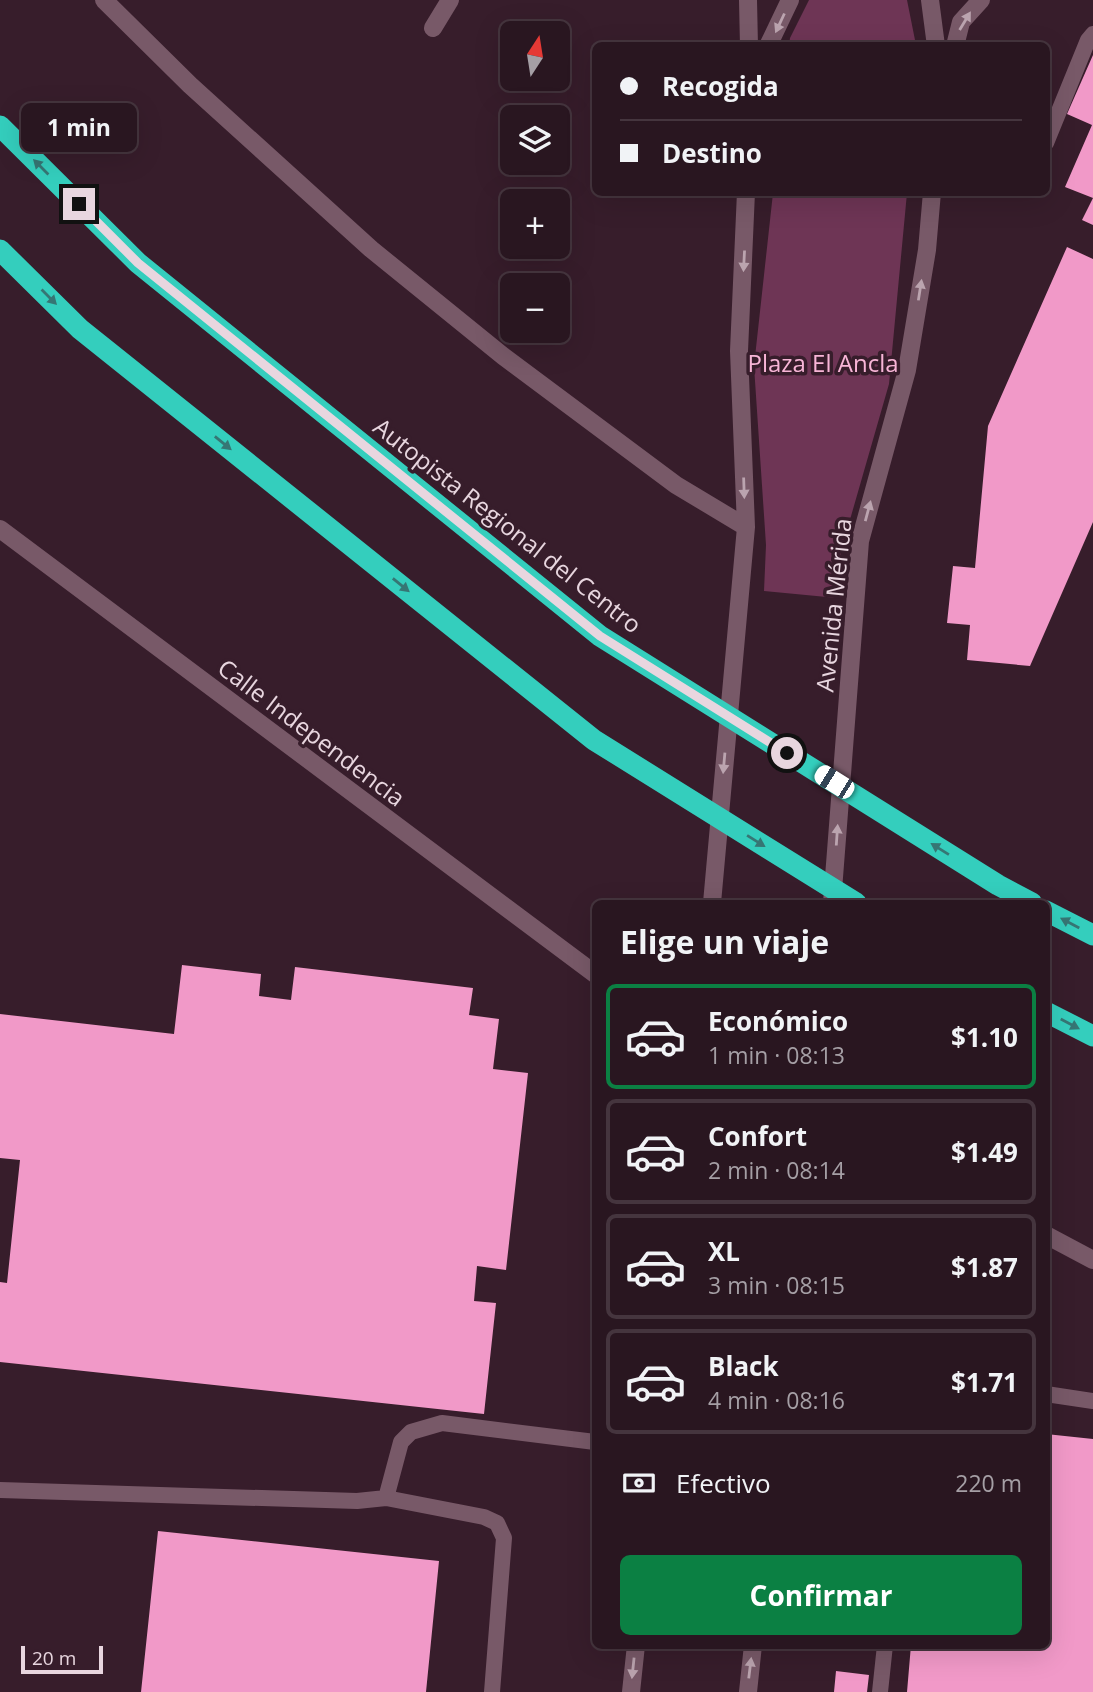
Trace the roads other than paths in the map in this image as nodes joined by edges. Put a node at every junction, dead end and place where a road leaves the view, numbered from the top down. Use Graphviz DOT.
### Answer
graph roads {
  1 [pos="104,0"];
  2 [pos="450,0"];
  3 [pos="748,0"];
  4 [pos="790,0"];
  5 [pos="930,0"];
  6 [pos="981,0"];
  7 [pos="433,28"];
  8 [pos="1093,34"];
  9 [pos="749,42"];
  10 [pos="770,42"];
  11 [pos="935,42"];
  12 [pos="956,42"];
  13 [pos="0,126"];
  14 [pos="1050,133"];
  15 [pos="746,196"];
  16 [pos="932,196"];
  17 [pos="0,250"];
  18 [pos="746,527"];
  19 [pos="0,529"];
  20 [pos="712,900"];
  21 [pos="832,900"];
  22 [pos="851,900"];
  23 [pos="1026,900"];
  24 [pos="1050,913"];
  25 [pos="1093,935"];
  26 [pos="592,972"];
  27 [pos="1050,1014"];
  28 [pos="1093,1037"];
  29 [pos="1050,1237"];
  30 [pos="1093,1260"];
  31 [pos="1050,1395"];
  32 [pos="1093,1401"];
  33 [pos="592,1442"];
  34 [pos="0,1490"];
  35 [pos="386,1498"];
  36 [pos="636,1649"];
  37 [pos="753,1649"];
  38 [pos="885,1649"];
  39 [pos="492,1692"];
  40 [pos="631,1692"];
  41 [pos="748,1692"];
  42 [pos="880,1692"];
  1 -- 18 [label="street"];
  2 -- 7 [label="street"];
  3 -- 9 [label="street"];
  4 -- 10 [label="street, one-way"];
  5 -- 11 [label="street"];
  12 -- 6 [label="street, one-way"];
  8 -- 14 [label="lane"];
  23 -- 13 [label="highway, Autopista Regional del Centro, one-way"];
  15 -- 18 [label="street, one-way"];
  21 -- 16 [label="street, Avenida Mérida, one-way"];
  17 -- 22 [label="highway, one-way"];
  18 -- 20 [label="street, one-way"];
  19 -- 26 [label="street, Calle Independencia"];
  25 -- 24 [label="highway, one-way"];
  27 -- 28 [label="highway, one-way"];
  29 -- 30 [label="street"];
  31 -- 32 [label="lane"];
  33 -- 35 [label="lane"];
  34 -- 35 [label="lane"];
  35 -- 39 [label="lane"];
  36 -- 40 [label="street, one-way"];
  41 -- 37 [label="street, one-way"];
  38 -- 42 [label="lane"];
}
